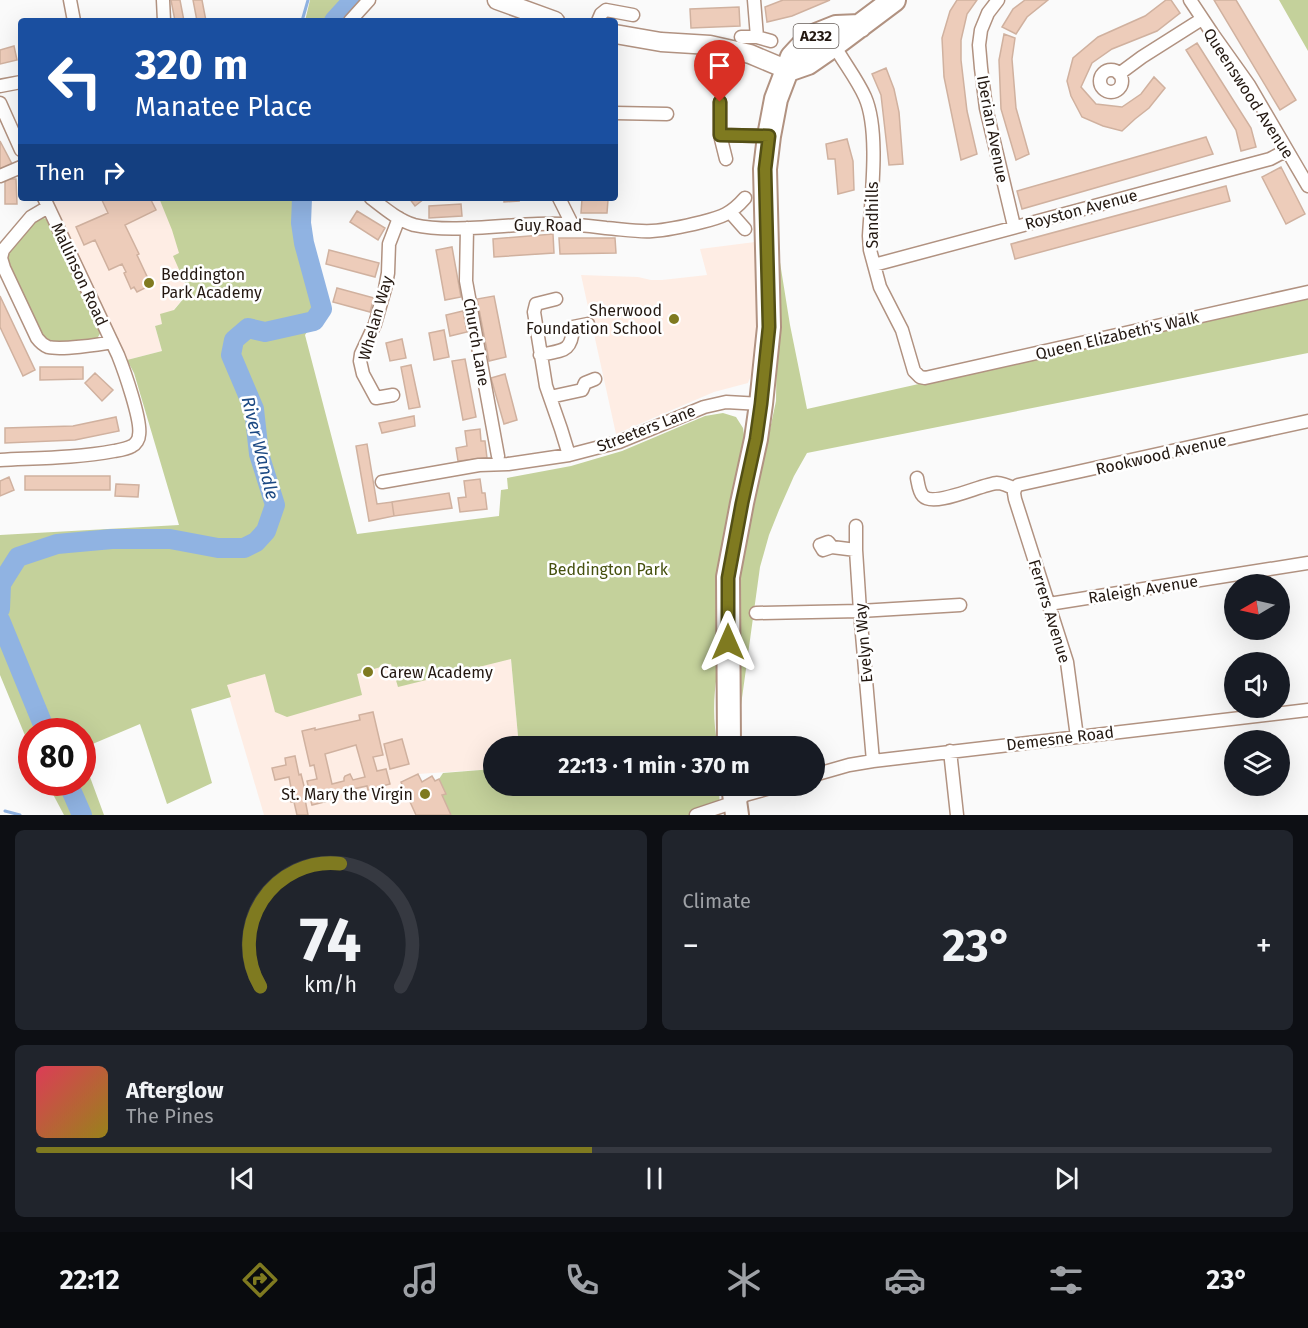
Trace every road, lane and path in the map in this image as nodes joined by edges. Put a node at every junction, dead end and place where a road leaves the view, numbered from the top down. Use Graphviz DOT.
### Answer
graph roads {
  1 [pos="70,0"];
  2 [pos="163,0"];
  3 [pos="369,0"];
  4 [pos="497,0"];
  5 [pos="754,0"];
  6 [pos="894,0"];
  7 [pos="998,0"];
  8 [pos="1190,0"];
  9 [pos="633,15"];
  10 [pos="73,18"];
  11 [pos="164,18"];
  12 [pos="353,18"];
  13 [pos="545,18"];
  14 [pos="599,18"];
  15 [pos="1202,19"];
  16 [pos="860,26"];
  17 [pos="618,35"];
  18 [pos="741,37"];
  19 [pos="757,37"];
  20 [pos="771,41"];
  21 [pos="834,45"];
  22 [pos="788,70"];
  23 [pos="1119,74"];
  24 [pos="18,83"];
  25 [pos="0,86"];
  26 [pos="720,102"];
  27 [pos="0,103"];
  28 [pos="618,113"];
  29 [pos="667,114"];
  30 [pos="720,135"];
  31 [pos="769,136"];
  32 [pos="18,143"];
  33 [pos="1287,150"];
  34 [pos="726,159"];
  35 [pos="18,168"];
  36 [pos="0,176"];
  37 [pos="1308,186"];
  38 [pos="745,198"];
  39 [pos="375,201"];
  40 [pos="560,201"];
  41 [pos="46,202"];
  42 [pos="730,212"];
  43 [pos="399,219"];
  44 [pos="572,224"];
  45 [pos="1014,226"];
  46 [pos="467,228"];
  47 [pos="745,229"];
  48 [pos="874,265"];
  49 [pos="1308,292"];
  50 [pos="556,299"];
  51 [pos="588,324"];
  52 [pos="112,342"];
  53 [pos="540,355"];
  54 [pos="925,378"];
  55 [pos="595,379"];
  56 [pos="393,395"];
  57 [pos="550,398"];
  58 [pos="761,404"];
  59 [pos="1308,421"];
  60 [pos="569,455"];
  61 [pos="0,460"];
  62 [pos="497,461"];
  63 [pos="917,478"];
  64 [pos="382,482"];
  65 [pos="1015,489"];
  66 [pos="856,526"];
  67 [pos="832,547"];
  68 [pos="856,550"];
  69 [pos="1308,564"];
  70 [pos="1049,604"];
  71 [pos="960,605"];
  72 [pos="860,611"];
  73 [pos="756,613"];
  74 [pos="1308,710"];
  75 [pos="729,736"];
  76 [pos="1077,737"];
  77 [pos="950,751"];
  78 [pos="873,761"];
  79 [pos="825,772"];
  80 [pos="735,801"];
  81 [pos="696,815"];
  82 [pos="957,815"];
  1 -- 10 [label="street"];
  2 -- 11 [label="street"];
  3 -- 12 [label="street"];
  4 -- 13 [label="main road"];
  5 -- 19 [label="street"];
  6 -- 16 [label="highway, A232"];
  7 -- 45 [label="street, Iberian Avenue"];
  8 -- 15 [label="street, Queenswood Avenue"];
  9 -- 14 [label="street"];
  15 -- 23 [label="street"];
  15 -- 33 [label="street, Queenswood Avenue"];
  16 -- 21 [label="highway, A232"];
  16 -- 22 [label="highway, A232"];
  17 -- 22 [label="main road"];
  18 -- 19 [label="street"];
  19 -- 20 [label="street"];
  21 -- 22 [label="highway, A232"];
  21 -- 48 [label="street, Sandhills"];
  22 -- 31 [label="highway, A232"];
  24 -- 25 [label="street"];
  26 -- 30 [label="street"];
  27 -- 32 [label="street"];
  28 -- 29 [label="street"];
  30 -- 31 [label="street"];
  30 -- 34 [label="street"];
  31 -- 58 [label="highway, A232"];
  33 -- 37 [label="street, Queenswood Avenue"];
  33 -- 45 [label="street, Royston Avenue"];
  35 -- 36 [label="street"];
  38 -- 42 [label="street, Guy Road"];
  39 -- 43 [label="street, Guy Road"];
  40 -- 44 [label="street"];
  41 -- 52 [label="street, Mallinson Road"];
  41 -- 52 [label="street, Mallinson Road"];
  42 -- 44 [label="street, Guy Road"];
  42 -- 47 [label="street"];
  43 -- 46 [label="street, Guy Road"];
  43 -- 56 [label="street, Whelan Way"];
  44 -- 46 [label="street, Guy Road"];
  45 -- 48 [label="street, Royston Avenue"];
  46 -- 62 [label="street, Church Lane"];
  48 -- 54 [label="street, Sandhills"];
  49 -- 54 [label="street, Queen Elizabeth's Walk"];
  50 -- 53 [label="street"];
  51 -- 53 [label="street"];
  52 -- 61 [label="street, Mallinson Road"];
  53 -- 57 [label="street"];
  55 -- 57 [label="street"];
  57 -- 60 [label="street"];
  58 -- 60 [label="street, Streeters Lane"];
  58 -- 75 [label="highway, A232"];
  59 -- 65 [label="street, Rookwood Avenue"];
  60 -- 62 [label="street, Streeters Lane"];
  62 -- 64 [label="street, Streeters Lane"];
  63 -- 65 [label="street"];
  65 -- 70 [label="street, Ferrers Avenue"];
  66 -- 68 [label="street, Evelyn Way"];
  67 -- 68 [label="street"];
  68 -- 72 [label="street, Evelyn Way"];
  69 -- 70 [label="street, Raleigh Avenue"];
  70 -- 76 [label="street, Ferrers Avenue"];
  71 -- 72 [label="street"];
  72 -- 73 [label="street"];
  72 -- 78 [label="street, Evelyn Way"];
  74 -- 76 [label="street, Demesne Road"];
  76 -- 77 [label="street, Demesne Road"];
  77 -- 78 [label="street, Demesne Road"];
  77 -- 82 [label="street"];
  78 -- 79 [label="street, Demesne Road"];
  80 -- 81 [label="street"];
}
